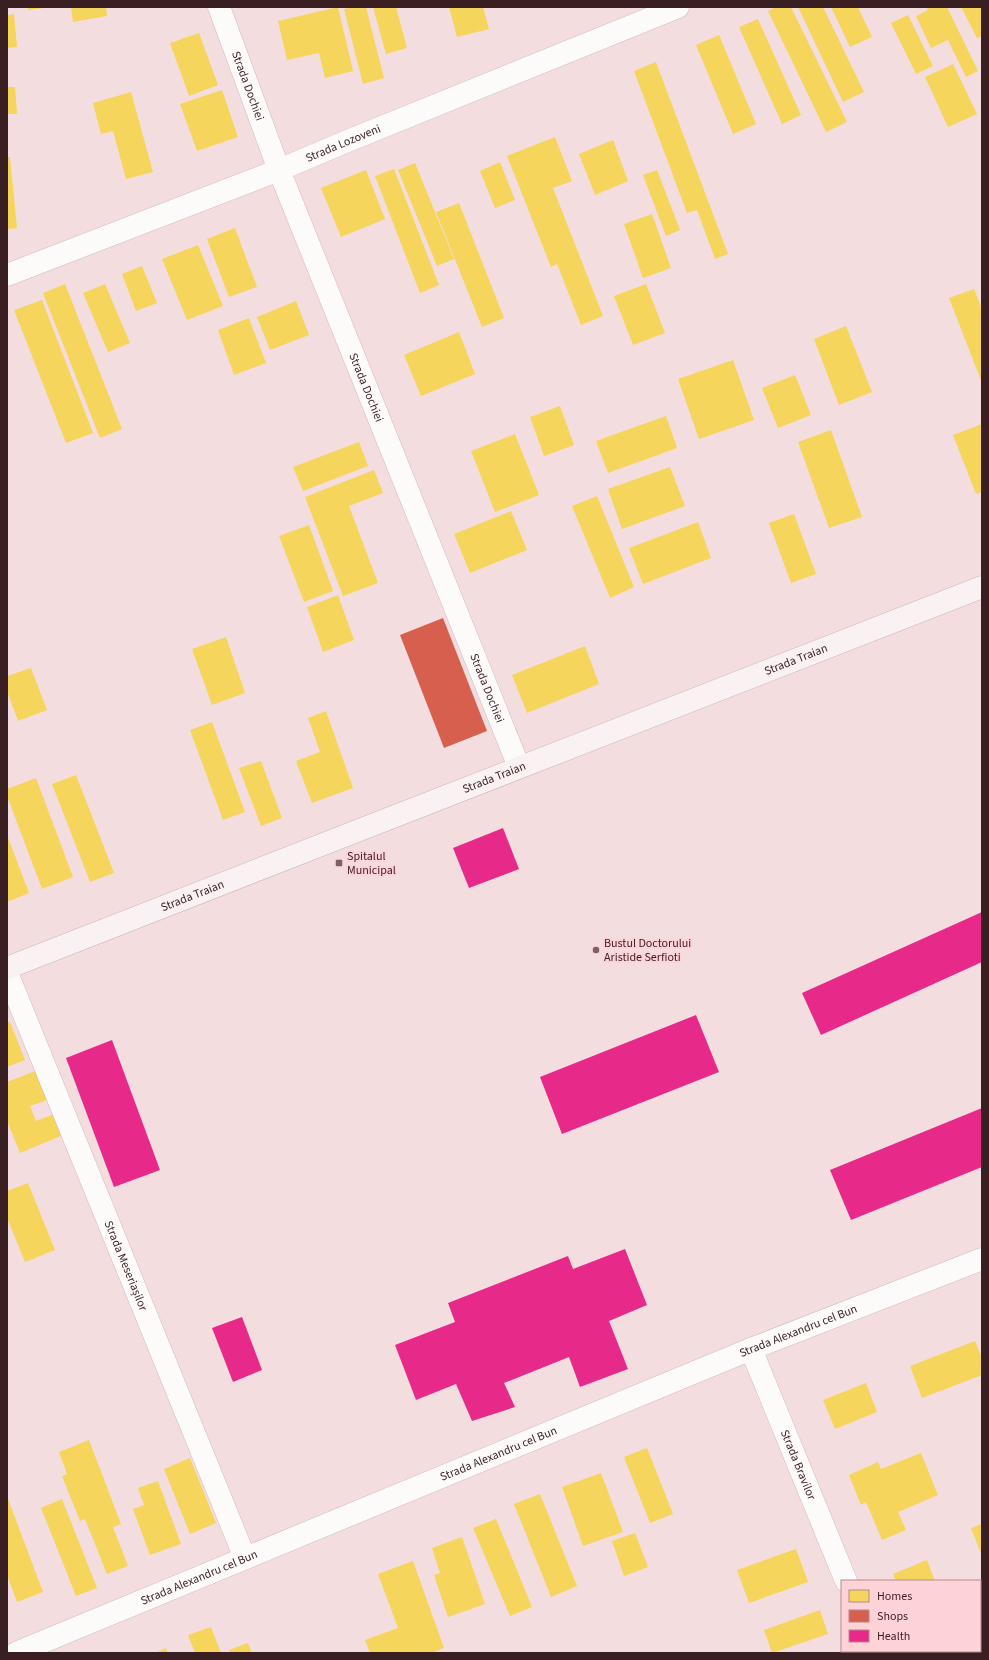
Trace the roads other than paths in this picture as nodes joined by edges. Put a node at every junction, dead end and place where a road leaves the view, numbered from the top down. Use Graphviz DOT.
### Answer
graph roads {
  1 [pos="219,7"];
  2 [pos="678,7"];
  3 [pos="279,170"];
  4 [pos="7,275"];
  5 [pos="982,587"];
  6 [pos="519,767"];
  7 [pos="7,968"];
  8 [pos="7,973"];
  9 [pos="982,1259"];
  10 [pos="751,1349"];
  11 [pos="245,1558"];
  12 [pos="846,1580"];
  13 [pos="16,1653"];
  1 -- 3 [label="street, Strada Dochiei"];
  2 -- 3 [label="street, Strada Lozoveni"];
  3 -- 4 [label="street, Strada Lozoveni"];
  3 -- 6 [label="street, Strada Dochiei"];
  5 -- 6 [label="main road, Strada Traian"];
  6 -- 7 [label="main road, Strada Traian"];
  8 -- 11 [label="street, Strada Meseriașilor"];
  9 -- 10 [label="street, Strada Alexandru cel Bun"];
  10 -- 11 [label="street, Strada Alexandru cel Bun"];
  10 -- 12 [label="street, Strada Bravilor"];
  11 -- 13 [label="street, Strada Alexandru cel Bun"];
}
